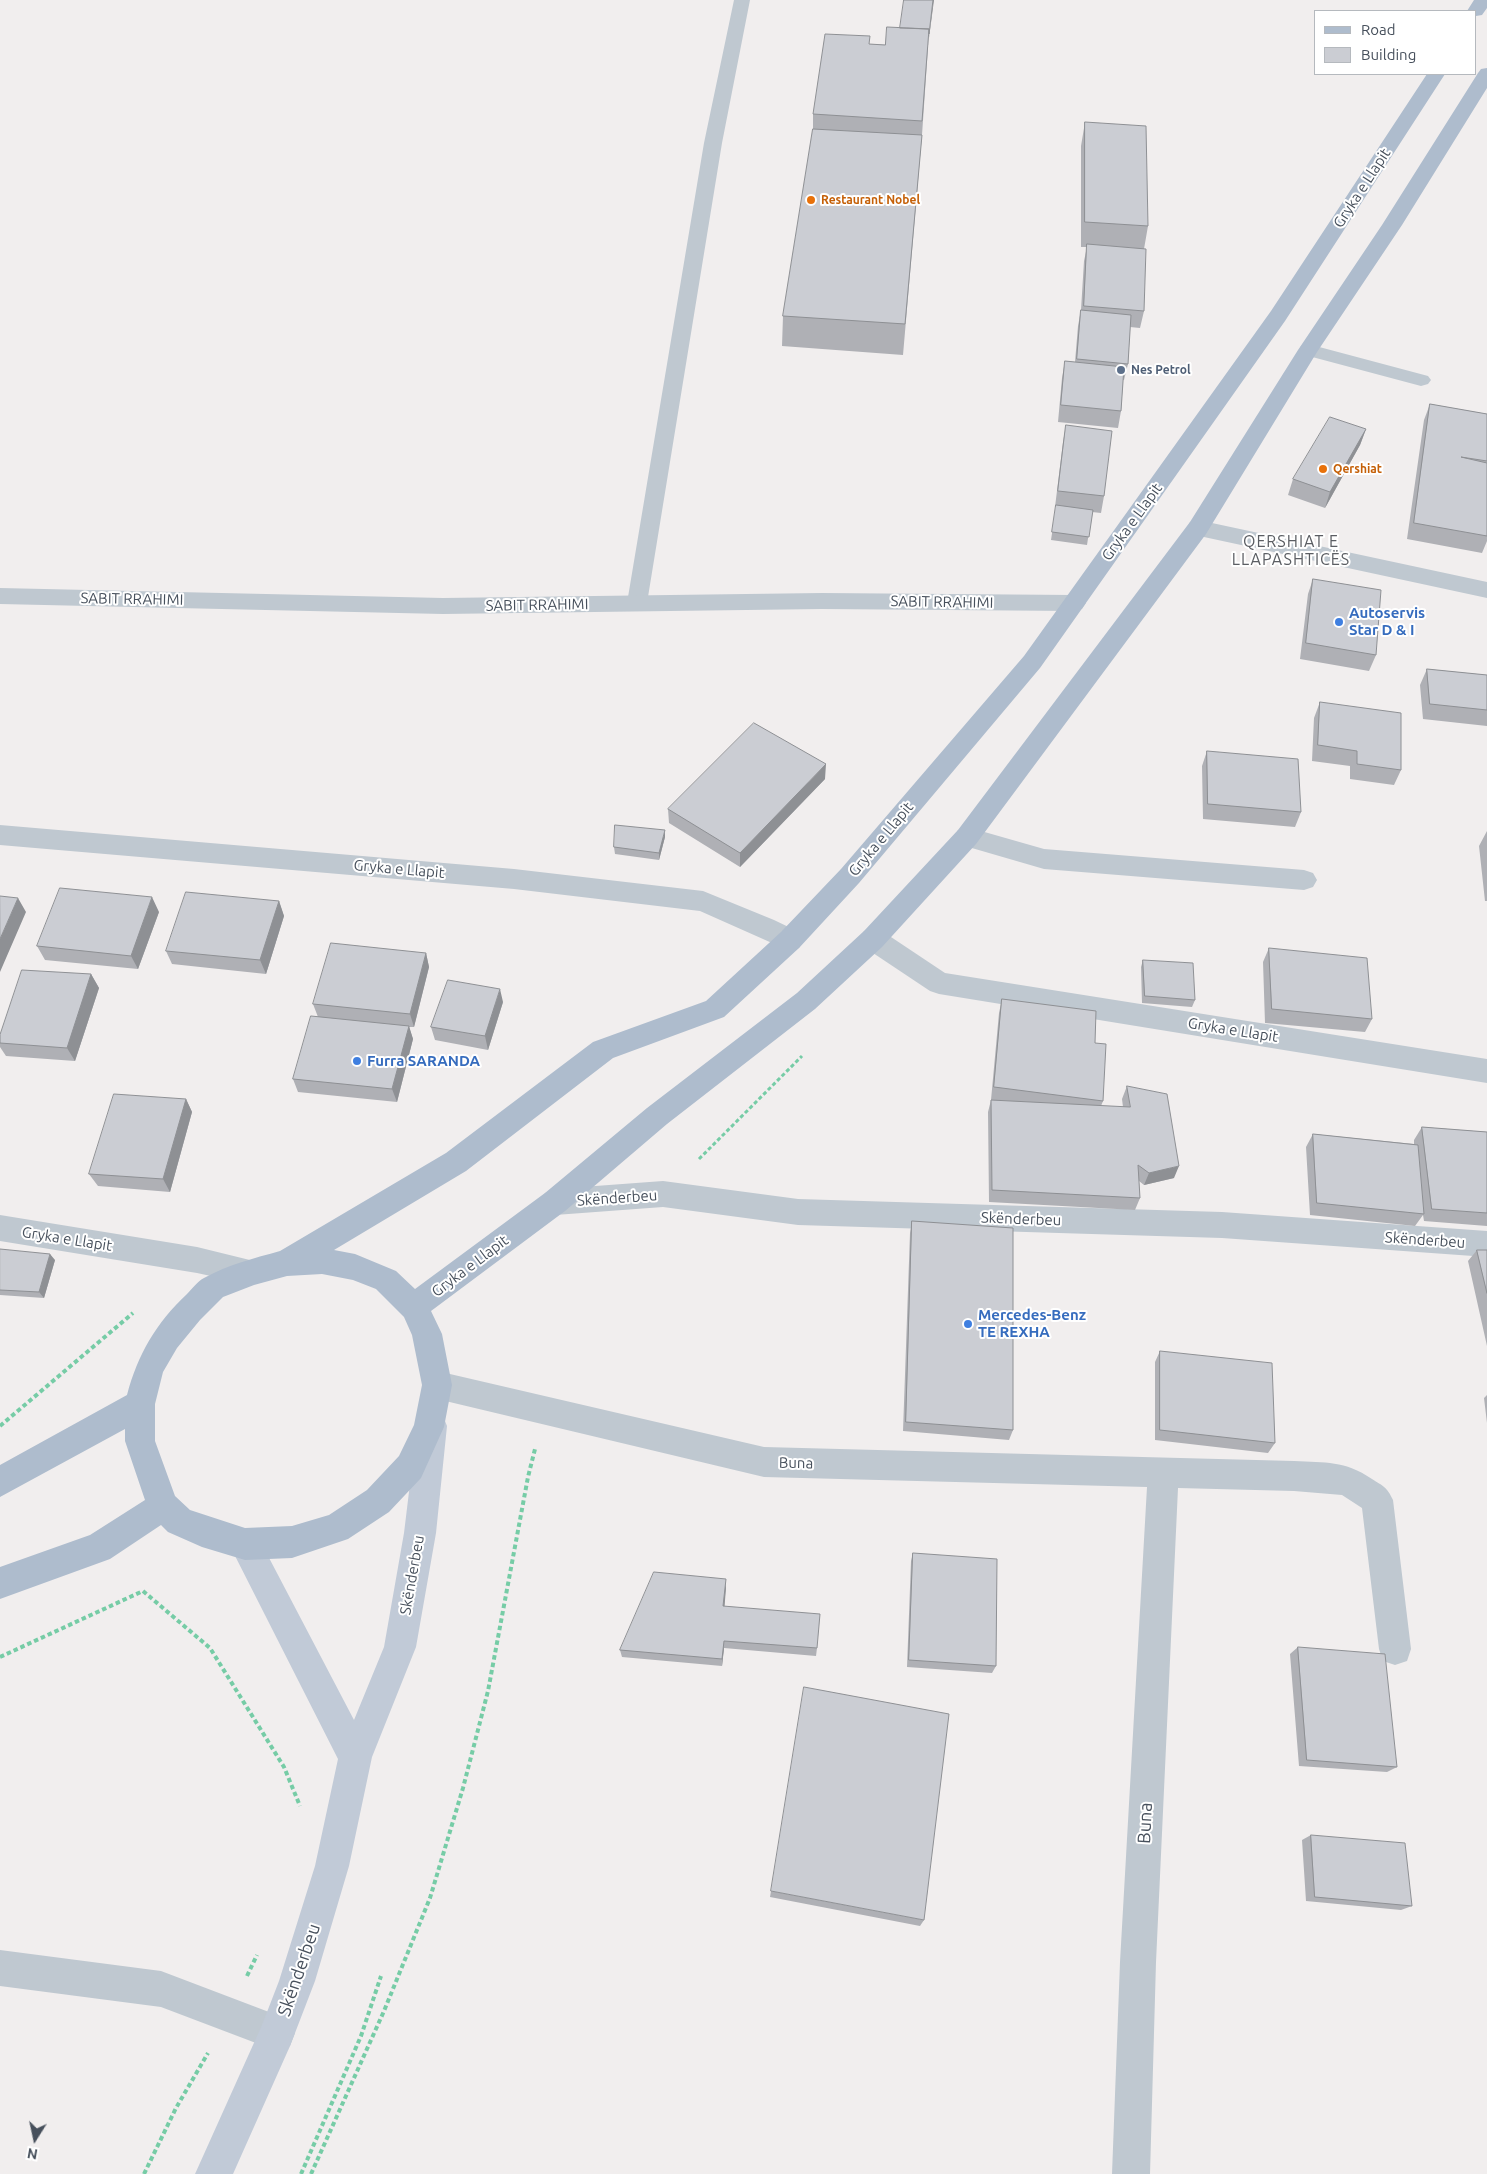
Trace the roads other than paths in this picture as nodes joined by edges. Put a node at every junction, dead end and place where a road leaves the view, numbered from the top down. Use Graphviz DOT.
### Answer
graph roads {
  1 [pos="742,0"];
  2 [pos="1487,73"];
  3 [pos="1435,75"];
  4 [pos="1308,350"];
  5 [pos="1421,380"];
  6 [pos="1198,528"];
  7 [pos="1487,590"];
  8 [pos="0,596"];
  9 [pos="637,603"];
  10 [pos="1074,604"];
  11 [pos="0,835"];
  12 [pos="967,837"];
  13 [pos="1304,880"];
  14 [pos="873,939"];
  15 [pos="790,940"];
  16 [pos="1487,1071"];
  17 [pos="556,1202"];
  18 [pos="0,1228"];
  19 [pos="1487,1244"];
  20 [pos="287,1263"];
  21 [pos="252,1272"];
  22 [pos="414,1308"];
  23 [pos="437,1385"];
  24 [pos="140,1404"];
  25 [pos="1163,1472"];
  26 [pos="0,1482"];
  27 [pos="163,1506"];
  28 [pos="245,1544"];
  29 [pos="0,1583"];
  30 [pos="1395,1649"];
  31 [pos="355,1757"];
  32 [pos="0,1968"];
  33 [pos="277,2033"];
  34 [pos="214,2174"];
  35 [pos="1131,2174"];
  1 -- 9 [label="lane"];
  2 -- 4 [label="main road, Gryka e Llapit"];
  3 -- 10 [label="main road, Gryka e Llapit"];
  4 -- 5 [label="lane"];
  4 -- 6 [label="main road, Gryka e Llapit"];
  6 -- 7 [label="street"];
  6 -- 12 [label="main road, Gryka e Llapit"];
  8 -- 9 [label="street, SABIT RRAHIMI"];
  9 -- 10 [label="street, SABIT RRAHIMI"];
  10 -- 15 [label="main road, Gryka e Llapit"];
  11 -- 15 [label="street, Gryka e Llapit"];
  12 -- 13 [label="street"];
  12 -- 14 [label="main road, Gryka e Llapit"];
  14 -- 16 [label="street, Gryka e Llapit"];
  14 -- 17 [label="main road, Gryka e Llapit"];
  15 -- 20 [label="main road, Gryka e Llapit"];
  17 -- 19 [label="street, Skënderbeu"];
  17 -- 22 [label="main road, Gryka e Llapit"];
  18 -- 21 [label="street, Gryka e Llapit"];
  20 -- 21 [label="main road"];
  20 -- 22 [label="main road"];
  21 -- 24 [label="main road"];
  22 -- 23 [label="main road"];
  23 -- 25 [label="street, Buna"];
  23 -- 28 [label="main road"];
  23 -- 31 [label="main road, Skënderbeu"];
  24 -- 26 [label="main road"];
  24 -- 27 [label="main road"];
  25 -- 30 [label="street, Buna"];
  25 -- 35 [label="street, Buna"];
  27 -- 28 [label="main road"];
  27 -- 29 [label="main road"];
  28 -- 31 [label="main road"];
  31 -- 33 [label="main road, Skënderbeu"];
  32 -- 33 [label="street"];
  33 -- 34 [label="main road, Skënderbeu"];
}
